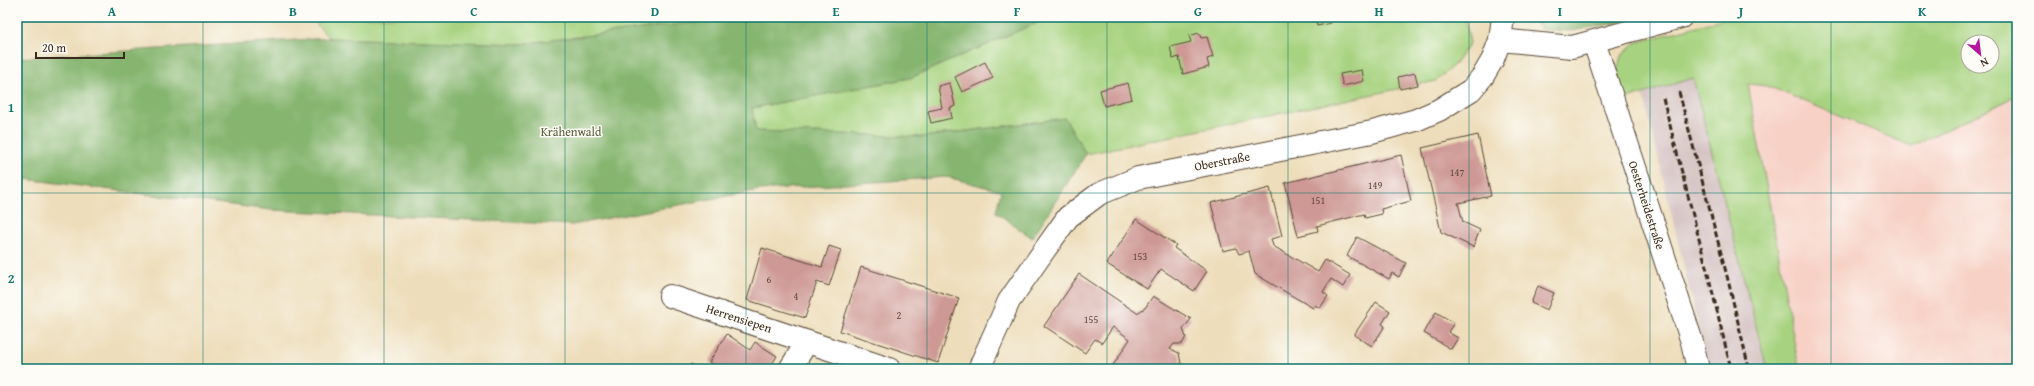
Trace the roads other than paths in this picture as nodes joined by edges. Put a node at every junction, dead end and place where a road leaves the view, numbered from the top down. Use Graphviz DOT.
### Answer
graph roads {
  1 [pos="1503,17"];
  2 [pos="1681,17"];
  3 [pos="1500,40"];
  4 [pos="1594,42"];
  5 [pos="670,296"];
  6 [pos="807,342"];
  7 [pos="790,369"];
  8 [pos="890,369"];
  9 [pos="979,369"];
  10 [pos="1698,369"];
  1 -- 3 [label="street, Oberstraße"];
  2 -- 4 [label="street"];
  3 -- 4 [label="street"];
  3 -- 9 [label="street, Oberstraße"];
  4 -- 10 [label="street, Oesterheidestraße"];
  5 -- 6 [label="street, Herrensiepen"];
  6 -- 7 [label="street"];
  6 -- 8 [label="street, Herrensiepen"];
}
